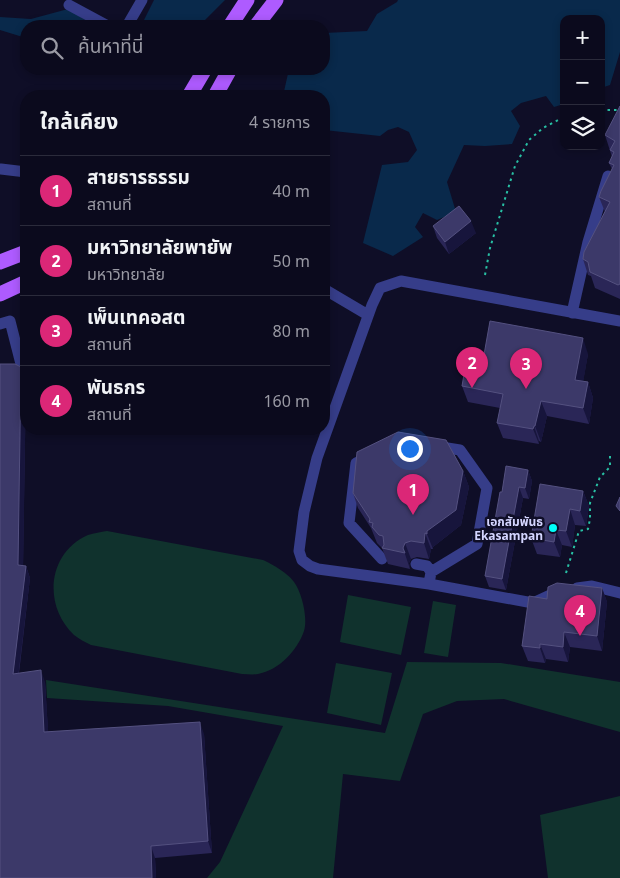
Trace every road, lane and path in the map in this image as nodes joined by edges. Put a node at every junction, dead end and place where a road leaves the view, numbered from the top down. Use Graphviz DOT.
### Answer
graph roads {
  1 [pos="142,0"];
  2 [pos="247,0"];
  3 [pos="276,0"];
  4 [pos="69,5"];
  5 [pos="97,20"];
  6 [pos="130,20"];
  7 [pos="234,20"];
  8 [pos="261,20"];
  9 [pos="201,75"];
  10 [pos="227,75"];
  11 [pos="193,90"];
  12 [pos="218,90"];
  13 [pos="605,110"];
  14 [pos="620,110"];
  15 [pos="560,119"];
  16 [pos="1,169"];
  17 [pos="20,171"];
  18 [pos="608,176"];
  19 [pos="20,254"];
  20 [pos="0,262"];
  21 [pos="486,275"];
  22 [pos="20,285"];
  23 [pos="330,293"];
  24 [pos="0,294"];
  25 [pos="572,313"];
  26 [pos="368,315"];
  27 [pos="620,321"];
  28 [pos="0,324"];
  29 [pos="20,356"];
  30 [pos="7,368"];
  31 [pos="20,370"];
  32 [pos="330,420"];
  33 [pos="324,435"];
  34 [pos="422,443"];
  35 [pos="379,452"];
  36 [pos="610,454"];
  37 [pos="416,564"];
  38 [pos="431,572"];
  39 [pos="566,573"];
  40 [pos="378,576"];
  41 [pos="429,584"];
  42 [pos="620,593"];
  1 -- 6 [label="street"];
  2 -- 7 [label="main road"];
  3 -- 8 [label="main road"];
  4 -- 5 [label="street"];
  9 -- 11 [label="main road"];
  10 -- 12 [label="main road"];
  13 -- 14 [label="path"];
  15 -- 21 [label="path"];
  16 -- 17 [label="street"];
  18 -- 25 [label="street"];
  19 -- 20 [label="main road"];
  22 -- 24 [label="main road"];
  23 -- 26 [label="street"];
  25 -- 26 [label="street"];
  25 -- 27 [label="street"];
  26 -- 32 [label="street"];
  28 -- 29 [label="street"];
  30 -- 31 [label="street"];
  33 -- 40 [label="street"];
  34 -- 38 [label="street"];
  35 -- 40 [label="street"];
  36 -- 39 [label="path"];
  37 -- 38 [label="street"];
  38 -- 41 [label="street"];
  40 -- 41 [label="street"];
  41 -- 42 [label="street"];
}
